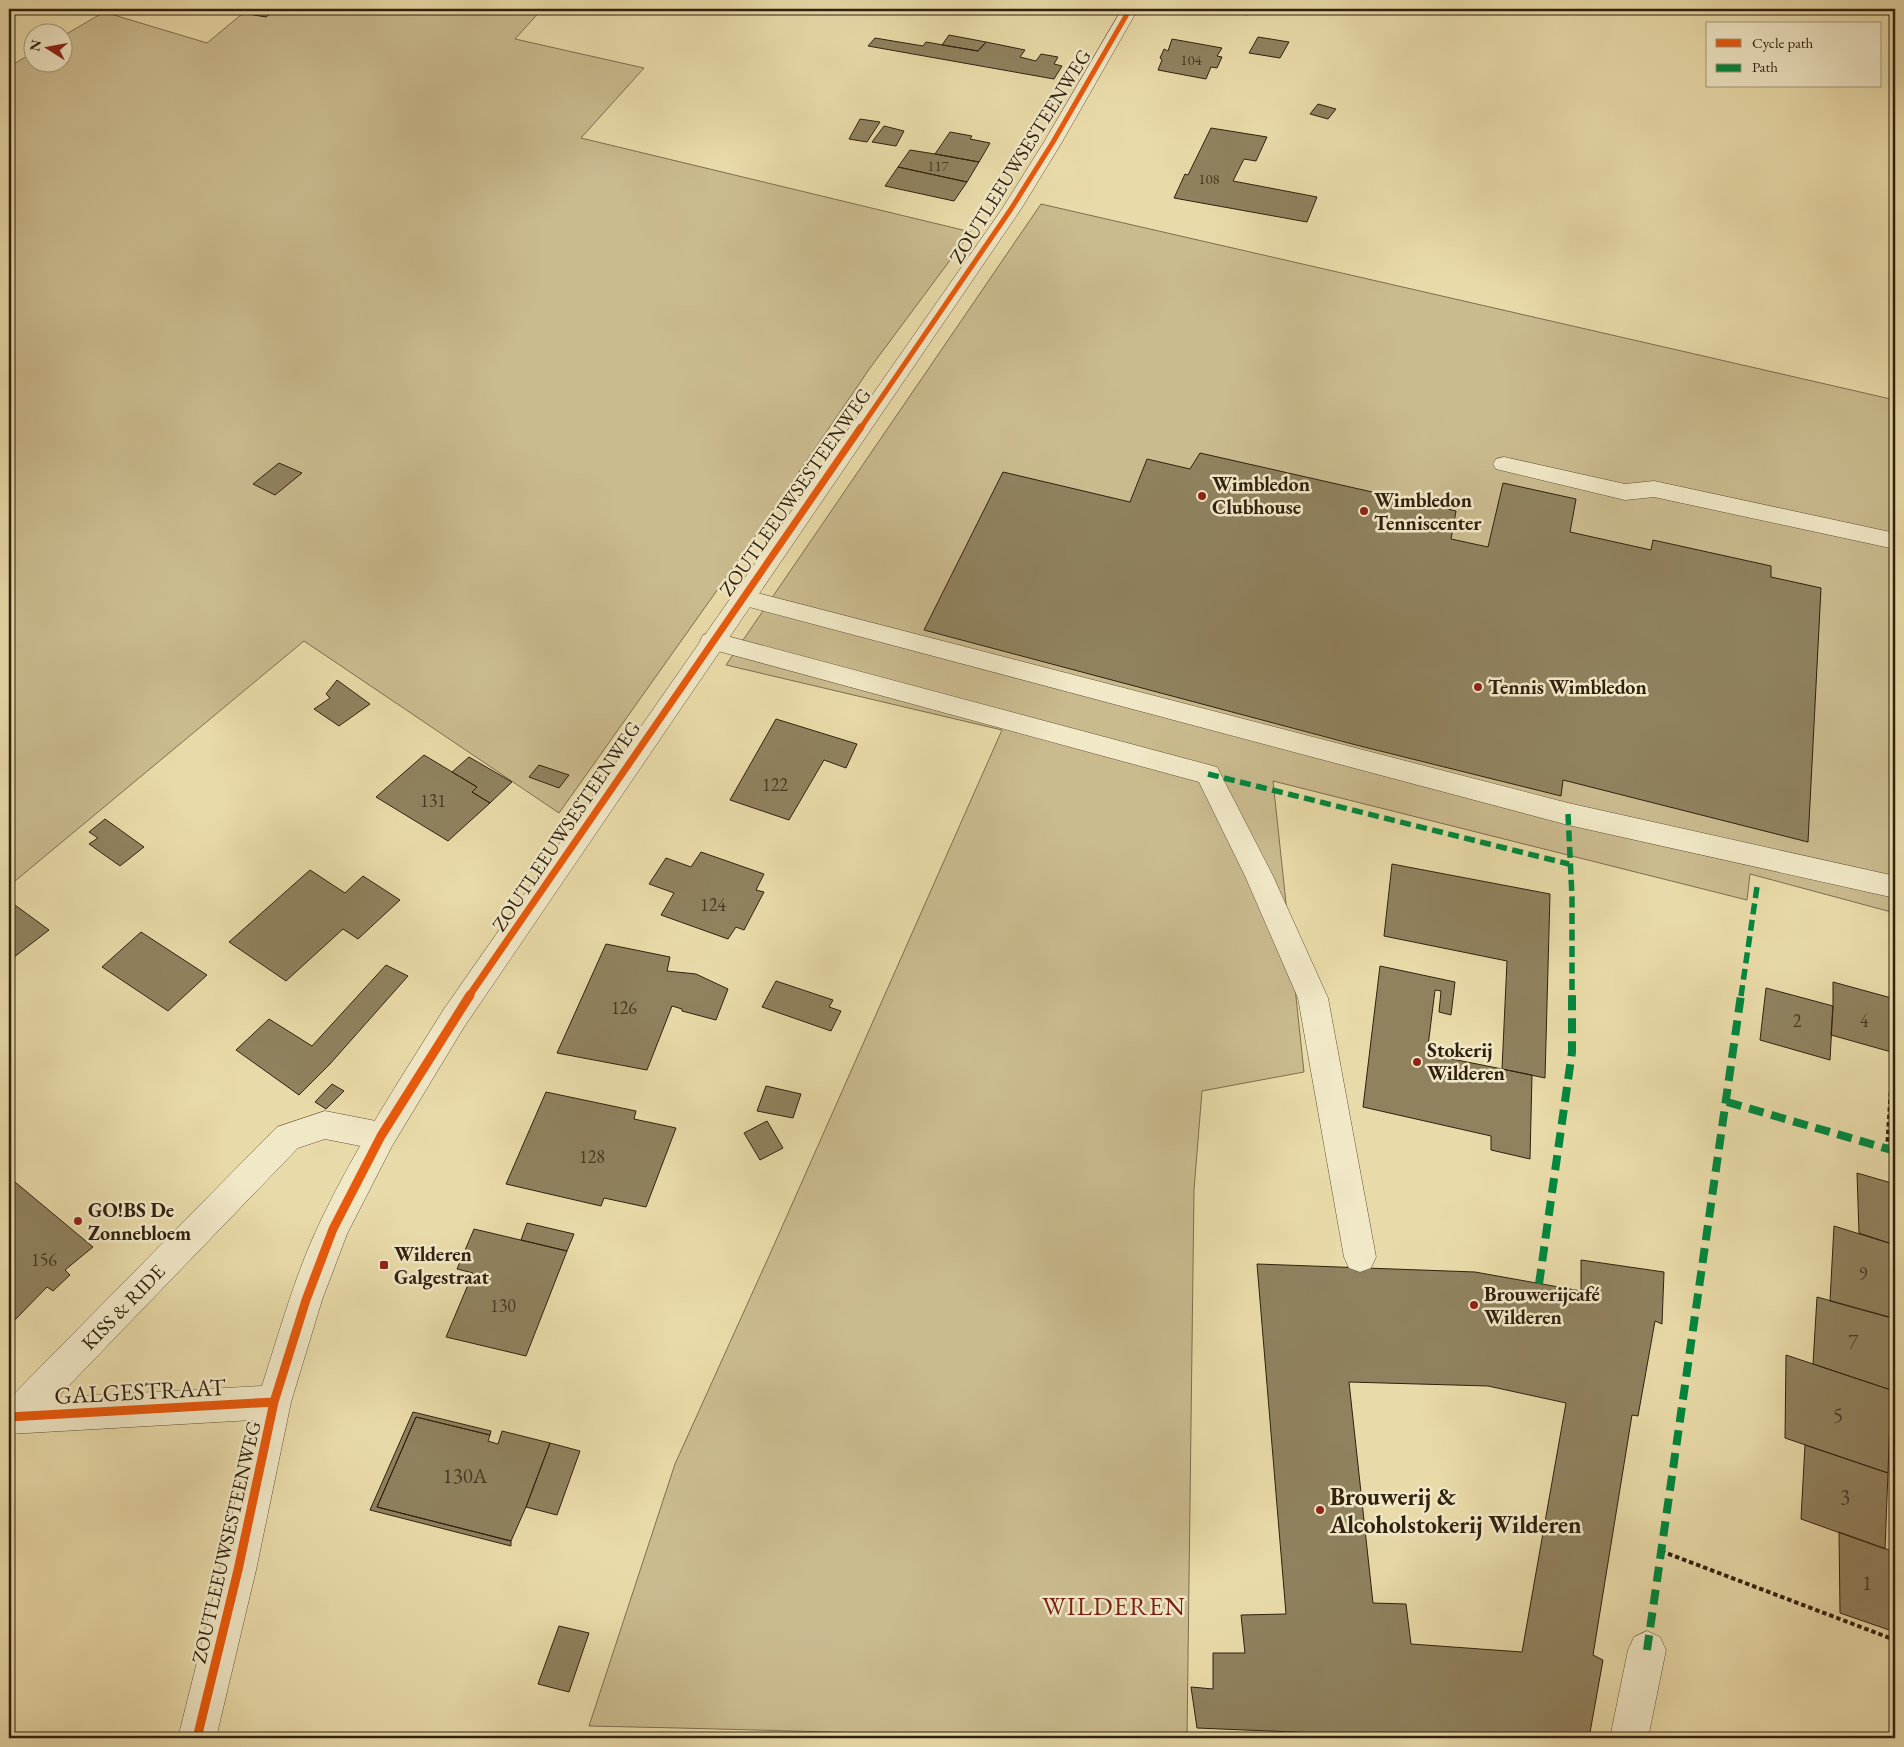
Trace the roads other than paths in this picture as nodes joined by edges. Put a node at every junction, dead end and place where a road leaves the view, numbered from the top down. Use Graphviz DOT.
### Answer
graph roads {
  1 [pos="1130,9"];
  2 [pos="1504,464"];
  3 [pos="1895,541"];
  4 [pos="742,596"];
  5 [pos="712,641"];
  6 [pos="1895,887"];
  7 [pos="381,1136"];
  8 [pos="1360,1257"];
  9 [pos="274,1402"];
  10 [pos="12,1417"];
  11 [pos="1647,1650"];
  12 [pos="197,1738"];
  13 [pos="1629,1738"];
  1 -- 4 [label="street, ZOUTLEEUWSESTEENWEG"];
  2 -- 3 [label="street"];
  4 -- 5 [label="street, ZOUTLEEUWSESTEENWEG"];
  4 -- 6 [label="street"];
  5 -- 7 [label="street, ZOUTLEEUWSESTEENWEG"];
  5 -- 8 [label="street"];
  7 -- 9 [label="street, ZOUTLEEUWSESTEENWEG"];
  7 -- 10 [label="street, KISS & RIDE"];
  9 -- 10 [label="street, GALGESTRAAT"];
  9 -- 12 [label="street, ZOUTLEEUWSESTEENWEG"];
  11 -- 13 [label="street"];
}
